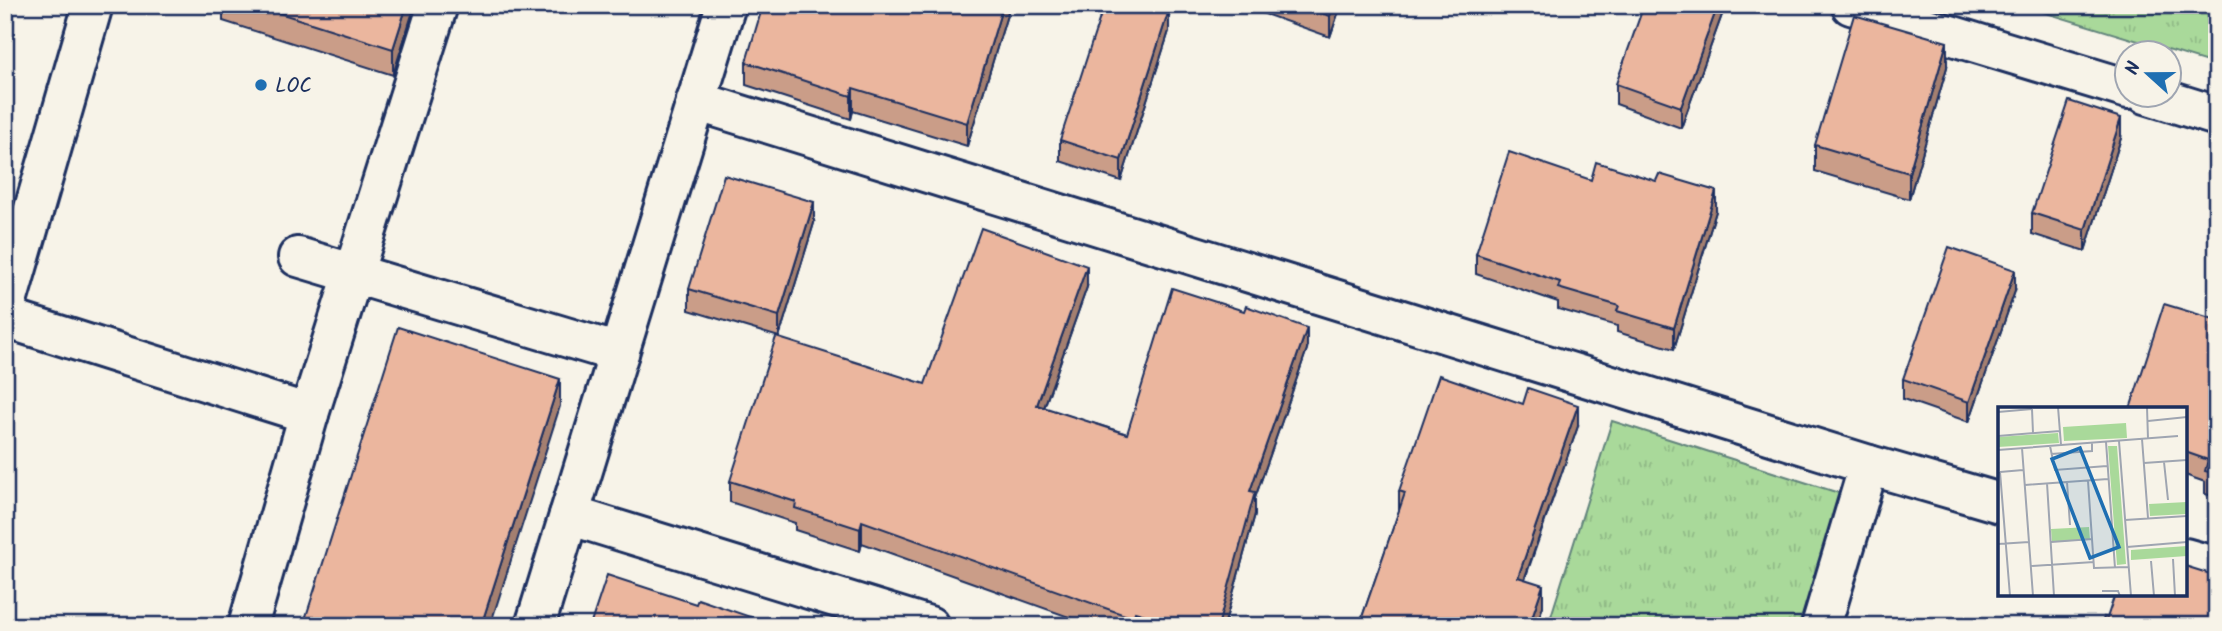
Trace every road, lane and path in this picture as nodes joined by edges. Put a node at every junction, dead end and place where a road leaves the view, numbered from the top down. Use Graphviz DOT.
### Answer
graph roads {
  1 [pos="93,5"];
  2 [pos="438,5"];
  3 [pos="726,5"];
  4 [pos="1852,5"];
  5 [pos="2114,85"];
  6 [pos="696,101"];
  7 [pos="2184,106"];
  8 [pos="2217,116"];
  9 [pos="298,257"];
  10 [pos="353,274"];
  11 [pos="5,309"];
  12 [pos="5,318"];
  13 [pos="619,354"];
  14 [pos="309,414"];
  15 [pos="1869,465"];
  16 [pos="1998,502"];
  17 [pos="569,515"];
  18 [pos="2187,559"];
  19 [pos="2217,567"];
  20 [pos="248,626"];
  21 [pos="535,626"];
  22 [pos="929,626"];
  23 [pos="1821,626"];
  1 -- 11 [label="street"];
  2 -- 10 [label="street"];
  3 -- 6 [label="street"];
  4 -- 5 [label="street"];
  6 -- 13 [label="street"];
  6 -- 15 [label="street"];
  7 -- 8 [label="street"];
  9 -- 10 [label="street"];
  10 -- 13 [label="street"];
  10 -- 14 [label="street"];
  12 -- 14 [label="street"];
  13 -- 17 [label="street"];
  14 -- 20 [label="street"];
  15 -- 16 [label="street"];
  15 -- 23 [label="street"];
  17 -- 21 [label="street"];
  17 -- 22 [label="street"];
  18 -- 19 [label="street"];
}
